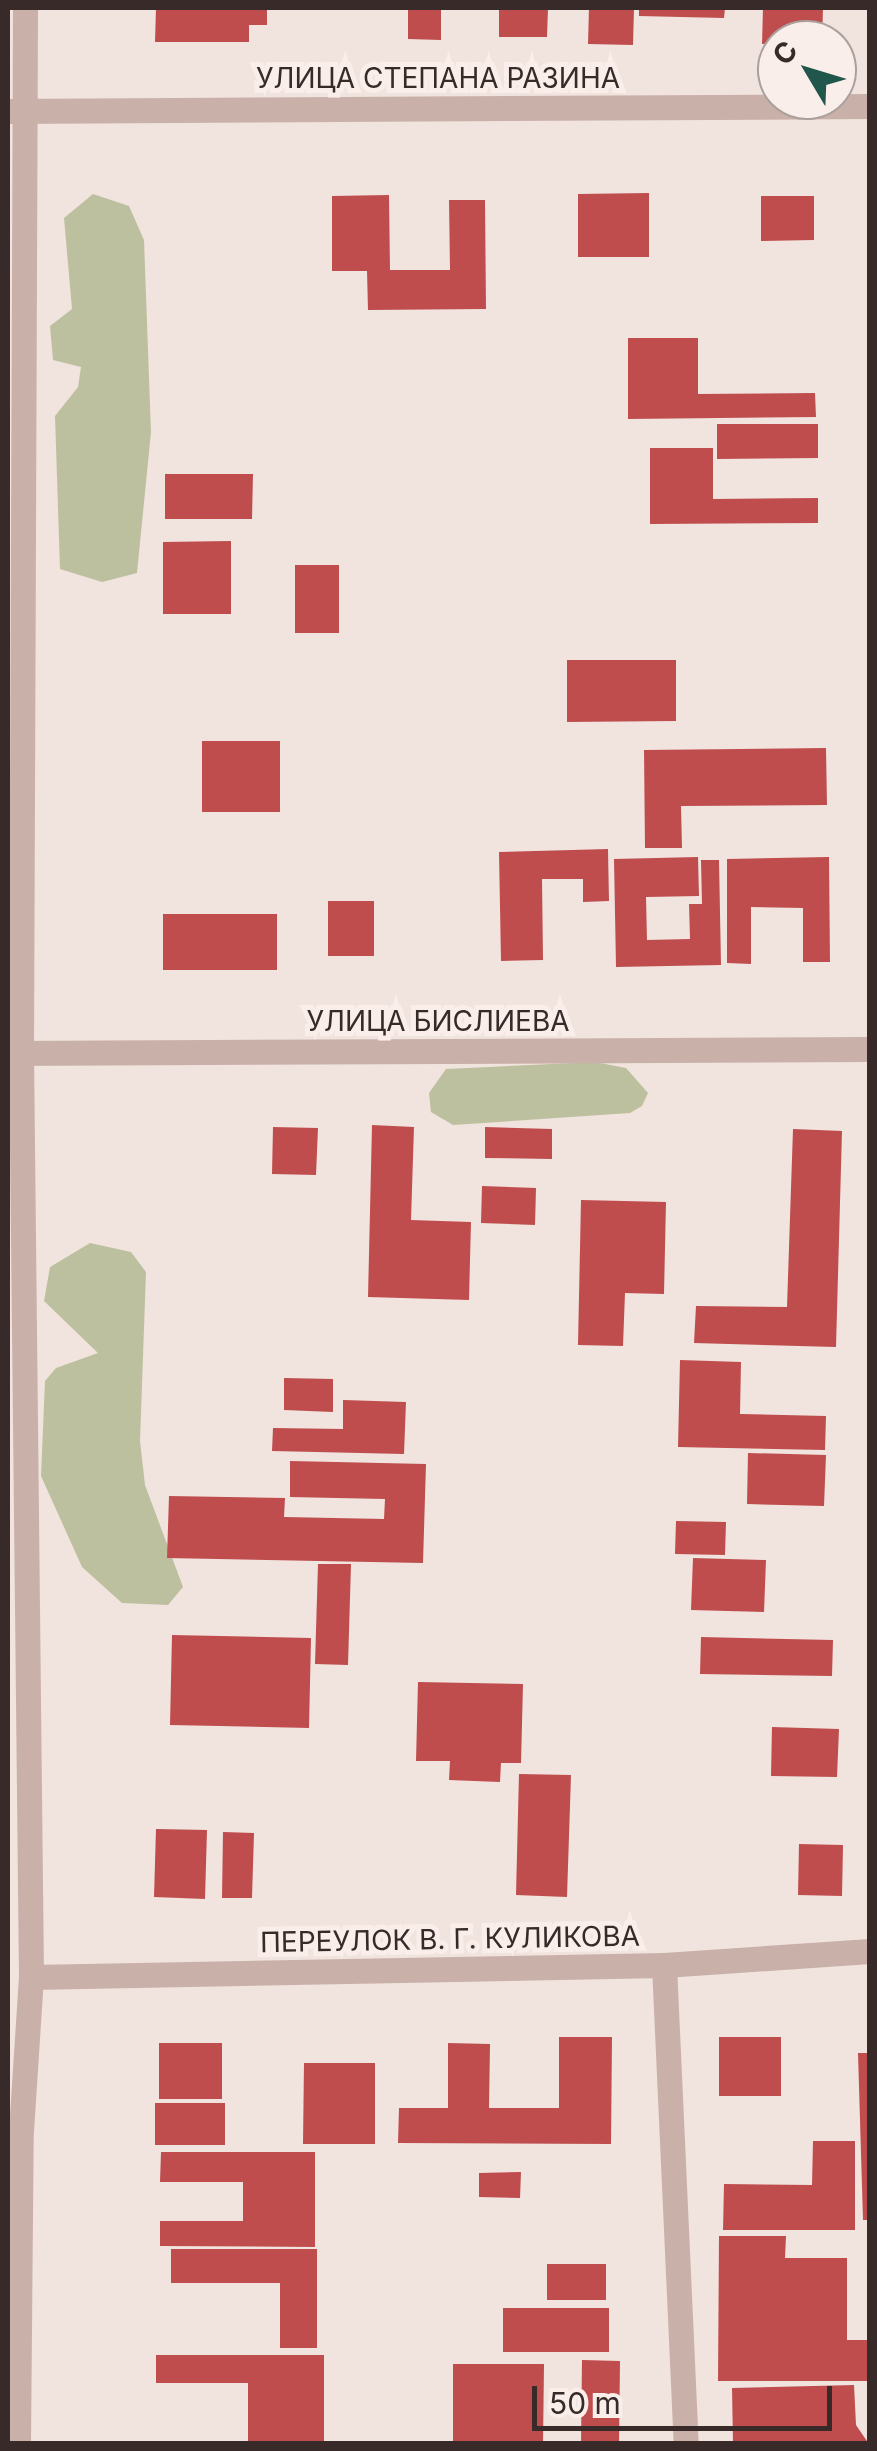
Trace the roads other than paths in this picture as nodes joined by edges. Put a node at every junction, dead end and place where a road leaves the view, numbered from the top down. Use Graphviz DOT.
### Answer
graph roads {
  1 [pos="25,8"];
  2 [pos="870,106"];
  3 [pos="16,111"];
  4 [pos="870,1049"];
  5 [pos="14,1053"];
  6 [pos="16,1596"];
  7 [pos="870,1951"];
  8 [pos="664,1965"];
  9 [pos="31,1977"];
  10 [pos="14,2131"];
  11 [pos="18,2444"];
  12 [pos="686,2444"];
  1 -- 3 [label="street"];
  2 -- 3 [label="street, УЛИЦА СТЕПАНА РАЗИНА"];
  3 -- 5 [label="street"];
  4 -- 5 [label="street, УЛИЦА БИСЛИЕВА"];
  5 -- 6 [label="street"];
  6 -- 9 [label="street"];
  7 -- 8 [label="street, ПЕРЕУЛОК В. Г. КУЛИКОВА"];
  8 -- 9 [label="street, ПЕРЕУЛОК В. Г. КУЛИКОВА"];
  8 -- 12 [label="street"];
  9 -- 10 [label="street"];
  10 -- 11 [label="street"];
}
